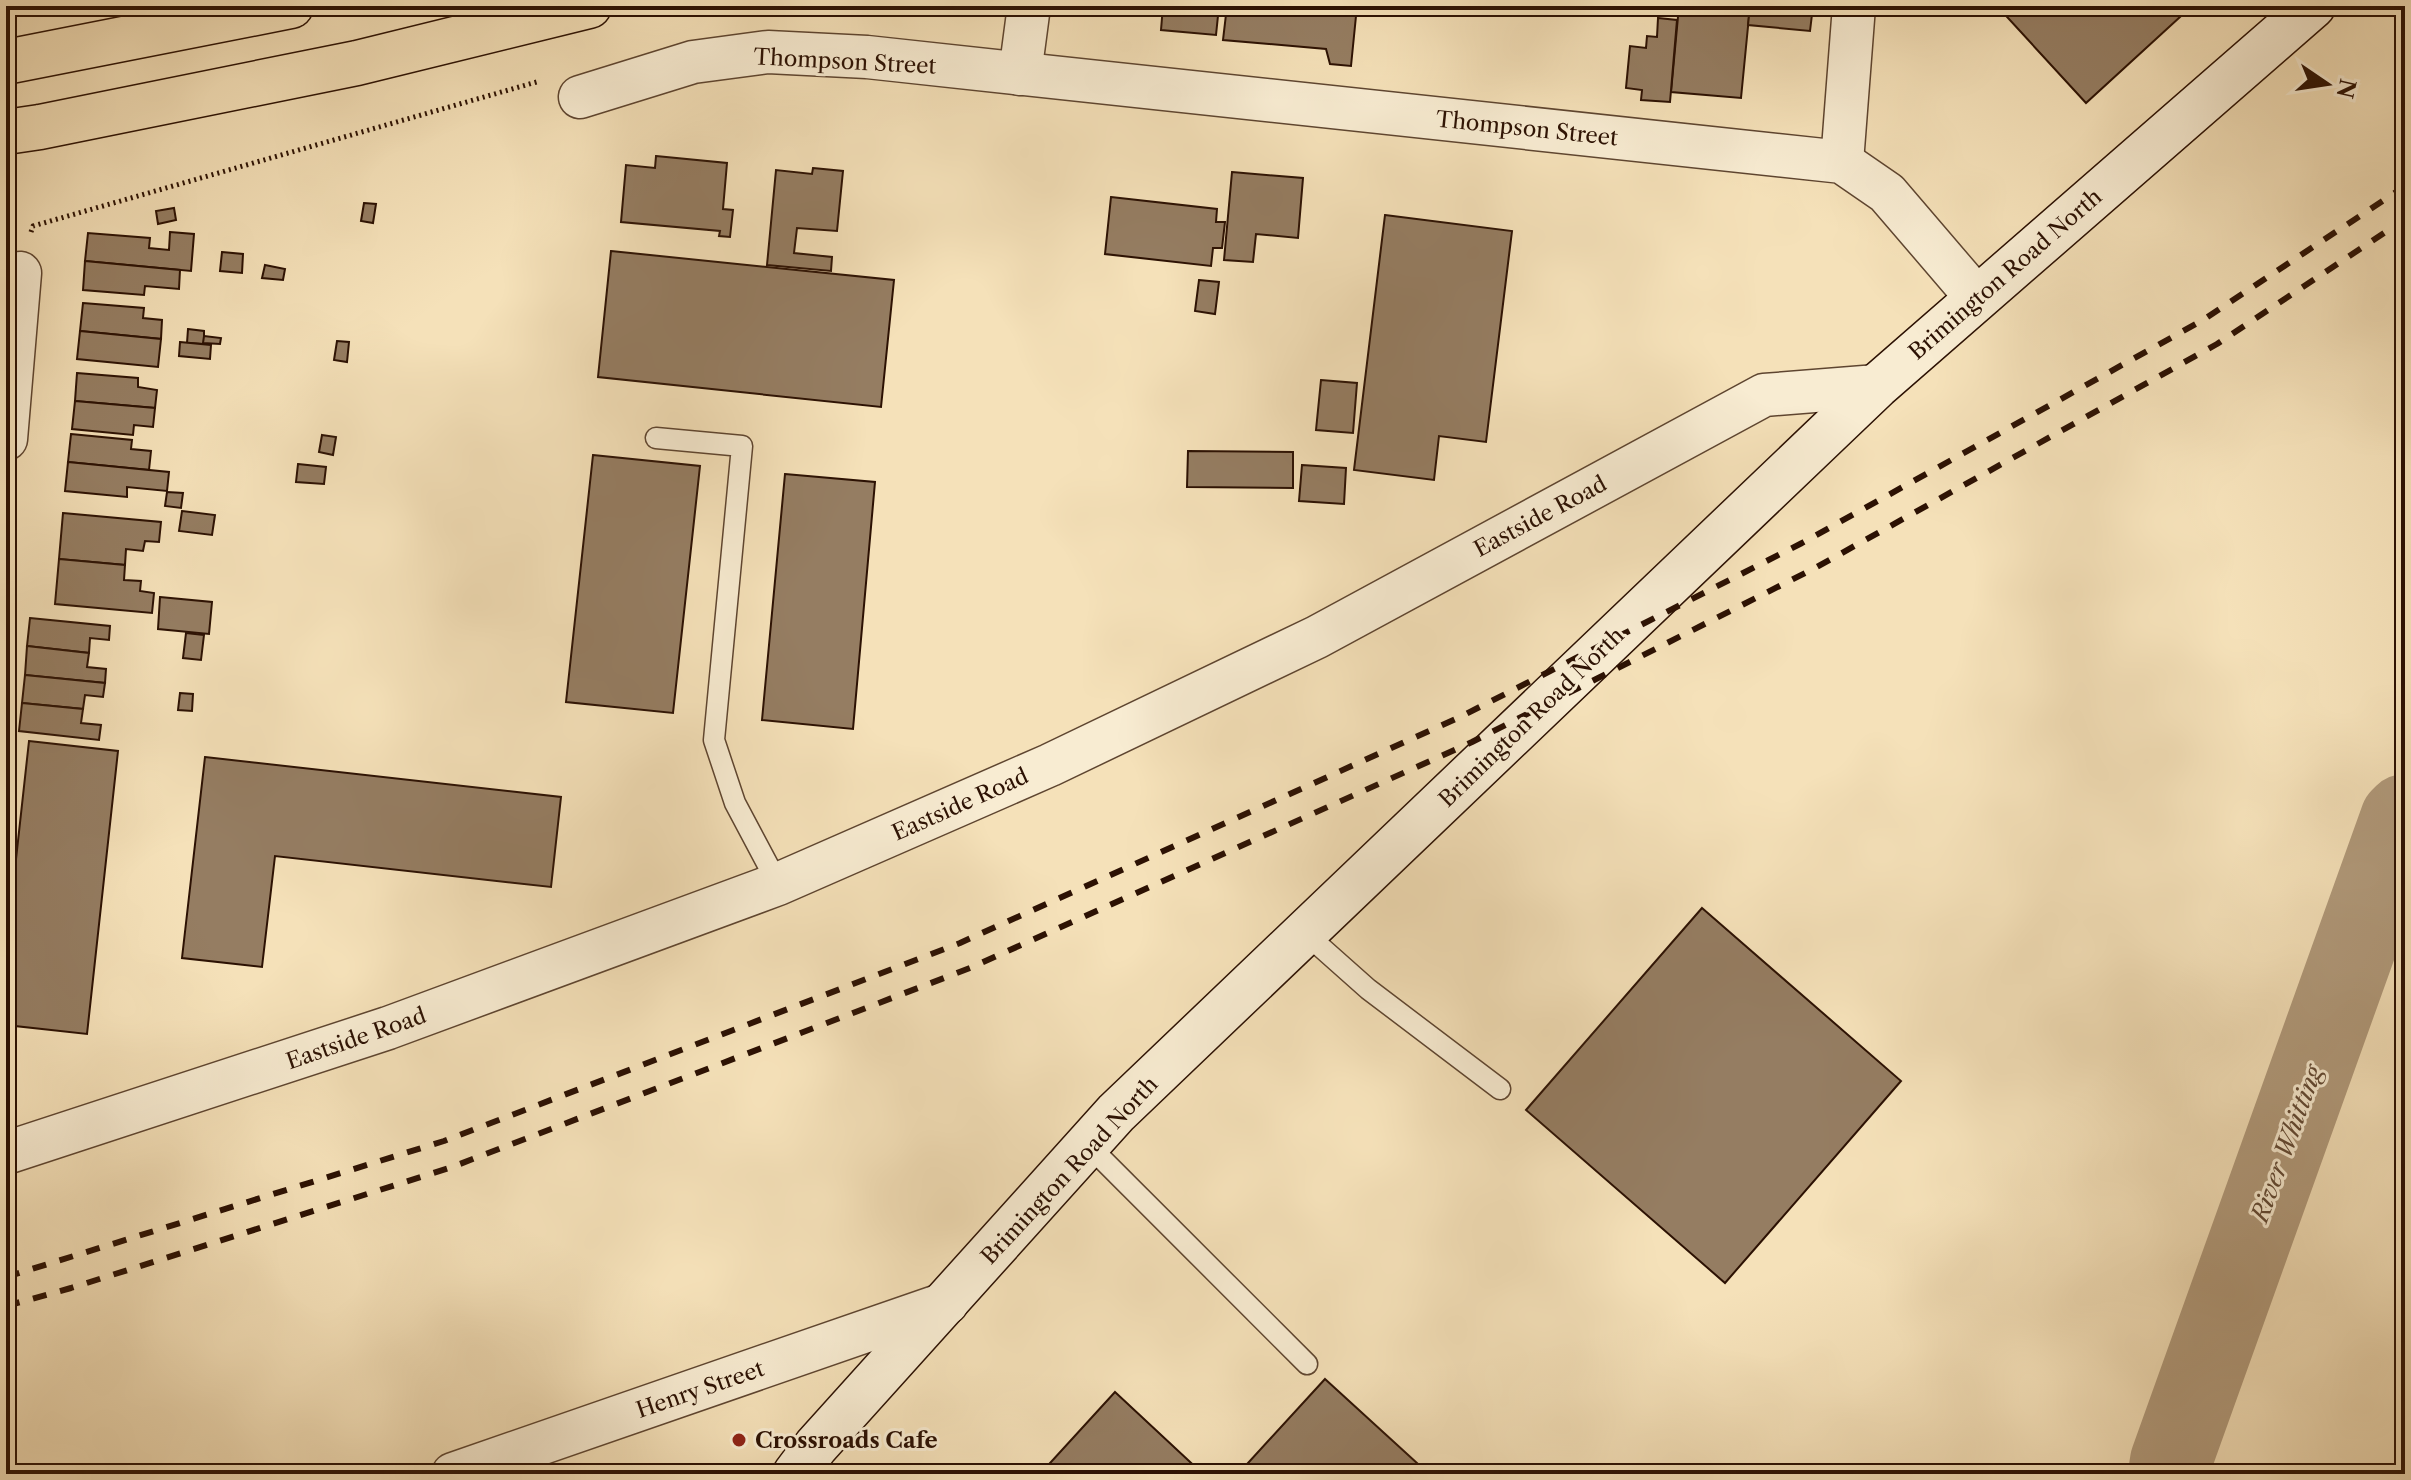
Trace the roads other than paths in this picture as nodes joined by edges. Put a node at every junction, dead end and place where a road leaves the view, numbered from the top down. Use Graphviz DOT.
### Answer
graph roads {
  1 [pos="291,6"];
  2 [pos="589,6"];
  3 [pos="1029,6"];
  4 [pos="1854,6"];
  5 [pos="2313,6"];
  6 [pos="6,62"];
  7 [pos="1020,74"];
  8 [pos="597,91"];
  9 [pos="6,132"];
  10 [pos="1842,162"];
  11 [pos="20,273"];
  12 [pos="1977,298"];
  13 [pos="1877,386"];
  14 [pos="656,438"];
  15 [pos="6,439"];
  16 [pos="778,884"];
  17 [pos="1305,933"];
  18 [pos="1500,1089"];
  19 [pos="1088,1145"];
  20 [pos="6,1153"];
  21 [pos="947,1303"];
  22 [pos="1307,1364"];
  23 [pos="453,1474"];
  24 [pos="795,1474"];
  1 -- 6 [label="highway"];
  2 -- 9 [label="highway"];
  3 -- 7 [label="street"];
  4 -- 10 [label="street"];
  5 -- 12 [label="main road, Brimington Road North"];
  7 -- 8 [label="street, Thompson Street"];
  7 -- 10 [label="street, Thompson Street"];
  10 -- 12 [label="street, Thompson Street"];
  11 -- 15 [label="street"];
  12 -- 13 [label="main road, Brimington Road North"];
  13 -- 16 [label="street, Eastside Road"];
  13 -- 17 [label="main road, Brimington Road North"];
  14 -- 16 [label="lane"];
  16 -- 20 [label="street, Eastside Road"];
  17 -- 18 [label="lane"];
  17 -- 19 [label="main road, Brimington Road North"];
  19 -- 21 [label="main road, Brimington Road North"];
  19 -- 22 [label="lane"];
  21 -- 23 [label="street, Henry Street"];
  21 -- 24 [label="main road, Brimington Road North"];
}
